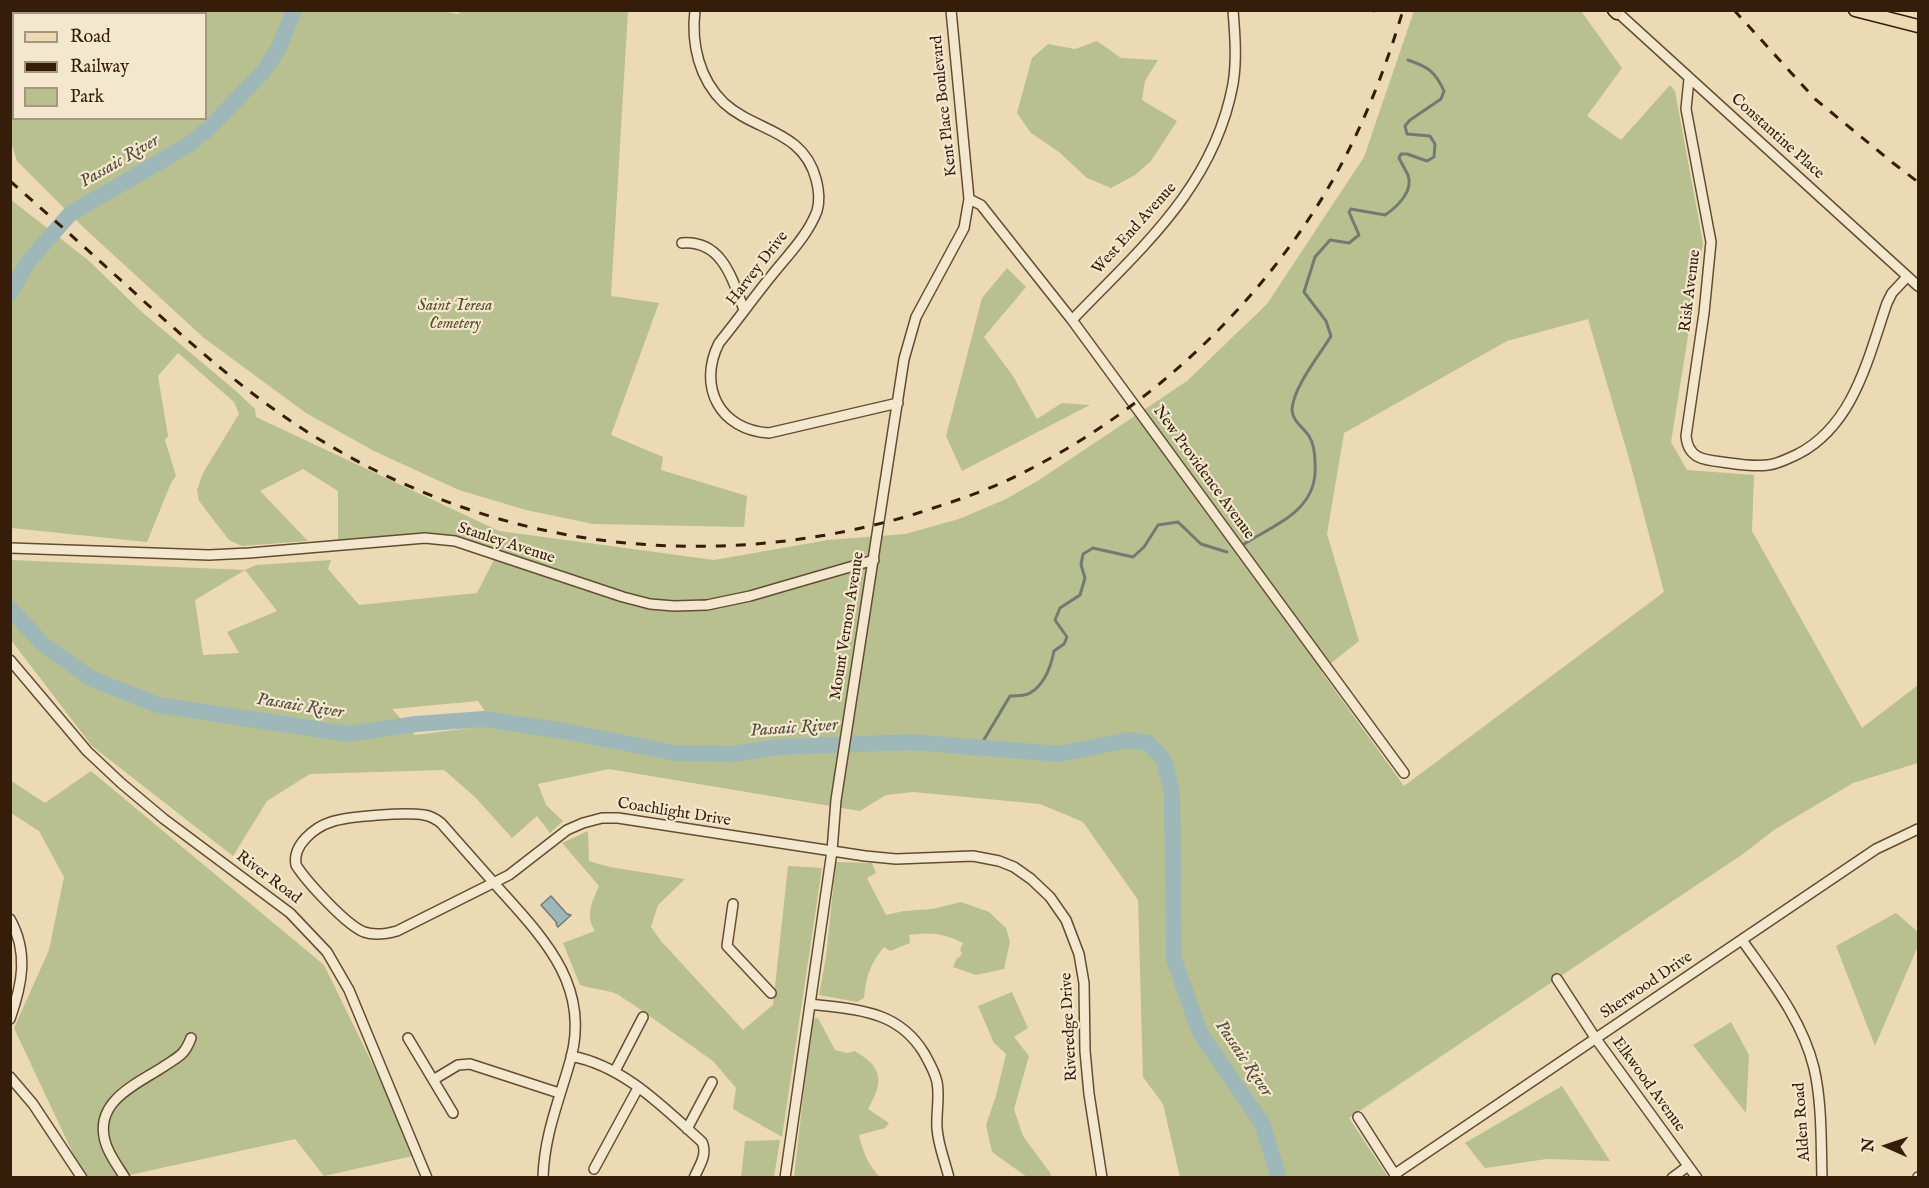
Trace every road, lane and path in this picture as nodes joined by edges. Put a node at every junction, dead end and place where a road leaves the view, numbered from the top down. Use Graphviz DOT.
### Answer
graph roads {
  1 [pos="695,10"];
  2 [pos="951,10"];
  3 [pos="1233,10"];
  4 [pos="1855,10"];
  5 [pos="1616,11"];
  6 [pos="1918,26"];
  7 [pos="1689,79"];
  8 [pos="969,199"];
  9 [pos="682,243"];
  10 [pos="1906,277"];
  11 [pos="1918,286"];
  12 [pos="744,310"];
  13 [pos="1072,320"];
  14 [pos="898,404"];
  15 [pos="11,548"];
  16 [pos="874,560"];
  17 [pos="10,660"];
  18 [pos="1404,773"];
  19 [pos="1918,828"];
  20 [pos="832,851"];
  21 [pos="494,883"];
  22 [pos="734,904"];
  23 [pos="10,919"];
  24 [pos="1742,940"];
  25 [pos="1557,979"];
  26 [pos="771,993"];
  27 [pos="810,1004"];
  28 [pos="643,1017"];
  29 [pos="10,1019"];
  30 [pos="191,1038"];
  31 [pos="408,1038"];
  32 [pos="1596,1039"];
  33 [pos="571,1056"];
  34 [pos="615,1071"];
  35 [pos="10,1077"];
  36 [pos="433,1080"];
  37 [pos="712,1082"];
  38 [pos="638,1088"];
  39 [pos="559,1093"];
  40 [pos="453,1113"];
  41 [pos="1358,1117"];
  42 [pos="687,1129"];
  43 [pos="1688,1166"];
  44 [pos="594,1169"];
  45 [pos="1396,1176"];
  46 [pos="82,1178"];
  47 [pos="125,1178"];
  48 [pos="427,1178"];
  49 [pos="543,1178"];
  50 [pos="694,1178"];
  51 [pos="785,1178"];
  52 [pos="948,1178"];
  53 [pos="1102,1178"];
  54 [pos="1672,1178"];
  55 [pos="1697,1178"];
  56 [pos="1822,1178"];
  1 -- 12 [label="street, Harvey Drive"];
  2 -- 8 [label="street, Kent Place Boulevard"];
  3 -- 13 [label="street, West End Avenue"];
  4 -- 6 [label="main road"];
  5 -- 7 [label="street, Constantine Place"];
  7 -- 10 [label="street, Constantine Place"];
  7 -- 10 [label="street, Risk Avenue"];
  8 -- 13 [label="street, New Providence Avenue"];
  8 -- 14 [label="street, Mount Vernon Avenue"];
  9 -- 12 [label="street"];
  10 -- 11 [label="street, Constantine Place"];
  12 -- 14 [label="street, Harvey Drive"];
  13 -- 18 [label="street, New Providence Avenue"];
  14 -- 16 [label="street, Mount Vernon Avenue"];
  15 -- 16 [label="street, Stanley Avenue"];
  16 -- 20 [label="street, Mount Vernon Avenue"];
  17 -- 48 [label="street, River Road"];
  19 -- 24 [label="street, Sherwood Drive"];
  20 -- 21 [label="street, Coachlight Drive"];
  20 -- 27 [label="street, Mount Vernon Avenue"];
  20 -- 53 [label="street, Riveredge Drive"];
  21 -- 21 [label="street, Coachlight Drive"];
  21 -- 33 [label="street"];
  22 -- 26 [label="street"];
  23 -- 29 [label="street"];
  24 -- 32 [label="street, Sherwood Drive"];
  24 -- 56 [label="street, Alden Road"];
  25 -- 32 [label="street, Elkwood Avenue"];
  27 -- 51 [label="street, Mount Vernon Avenue"];
  27 -- 52 [label="street"];
  28 -- 34 [label="street"];
  30 -- 47 [label="street"];
  31 -- 36 [label="street"];
  32 -- 43 [label="street, Elkwood Avenue"];
  32 -- 45 [label="street, Sherwood Drive"];
  33 -- 34 [label="street"];
  33 -- 39 [label="street"];
  34 -- 38 [label="street"];
  35 -- 46 [label="street"];
  36 -- 39 [label="street"];
  36 -- 40 [label="street"];
  37 -- 42 [label="street"];
  38 -- 42 [label="street"];
  38 -- 44 [label="street"];
  39 -- 49 [label="street"];
  41 -- 45 [label="street"];
  42 -- 50 [label="street"];
  43 -- 54 [label="street"];
  43 -- 55 [label="street, Elkwood Avenue"];
}
